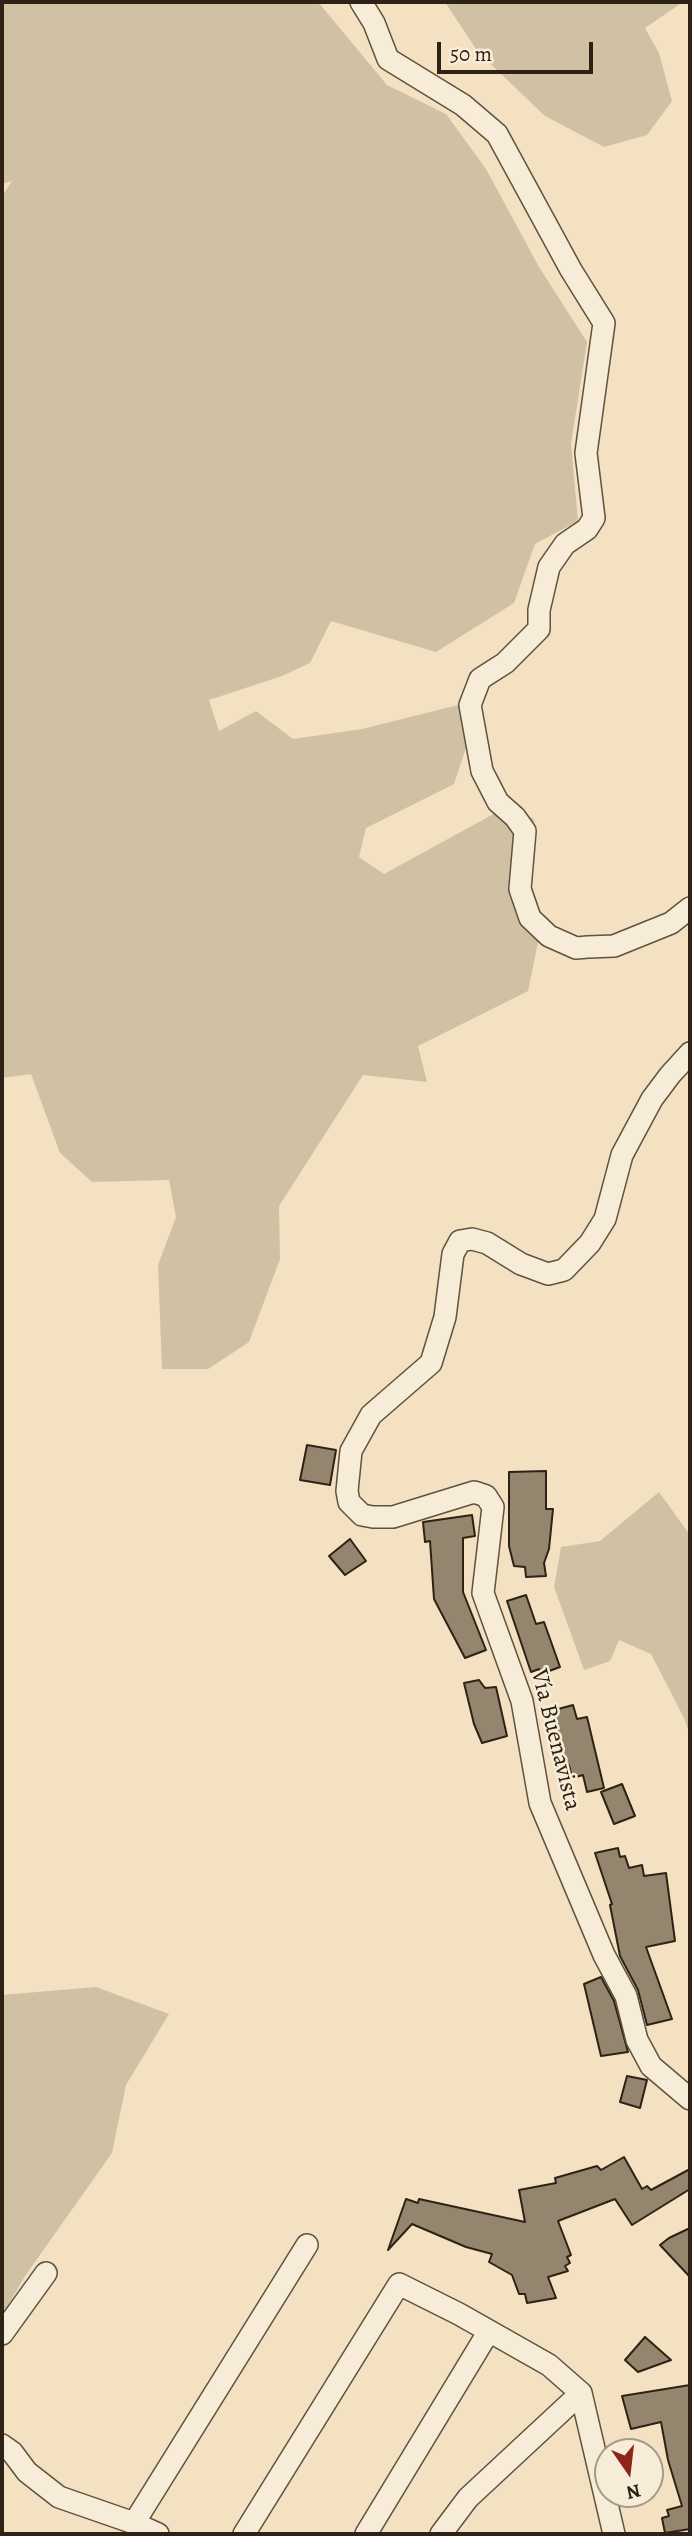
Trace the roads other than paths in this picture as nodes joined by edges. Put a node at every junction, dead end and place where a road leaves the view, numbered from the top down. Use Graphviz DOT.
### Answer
graph roads {
  1 [pos="361,2"];
  2 [pos="690,908"];
  3 [pos="690,1054"];
  4 [pos="690,2099"];
  5 [pos="307,2245"];
  6 [pos="46,2273"];
  7 [pos="489,2331"];
  8 [pos="2,2334"];
  9 [pos="582,2393"];
  10 [pos="2,2445"];
  11 [pos="134,2523"];
  12 [pos="158,2534"];
  13 [pos="244,2534"];
  14 [pos="366,2534"];
  15 [pos="441,2534"];
  16 [pos="614,2534"];
  1 -- 2 [label="street"];
  3 -- 4 [label="street, Vía Buenavista"];
  5 -- 11 [label="street"];
  6 -- 8 [label="street"];
  7 -- 9 [label="street"];
  7 -- 13 [label="street"];
  7 -- 14 [label="street"];
  9 -- 15 [label="street"];
  9 -- 16 [label="street"];
  10 -- 11 [label="street"];
  11 -- 12 [label="street"];
}
